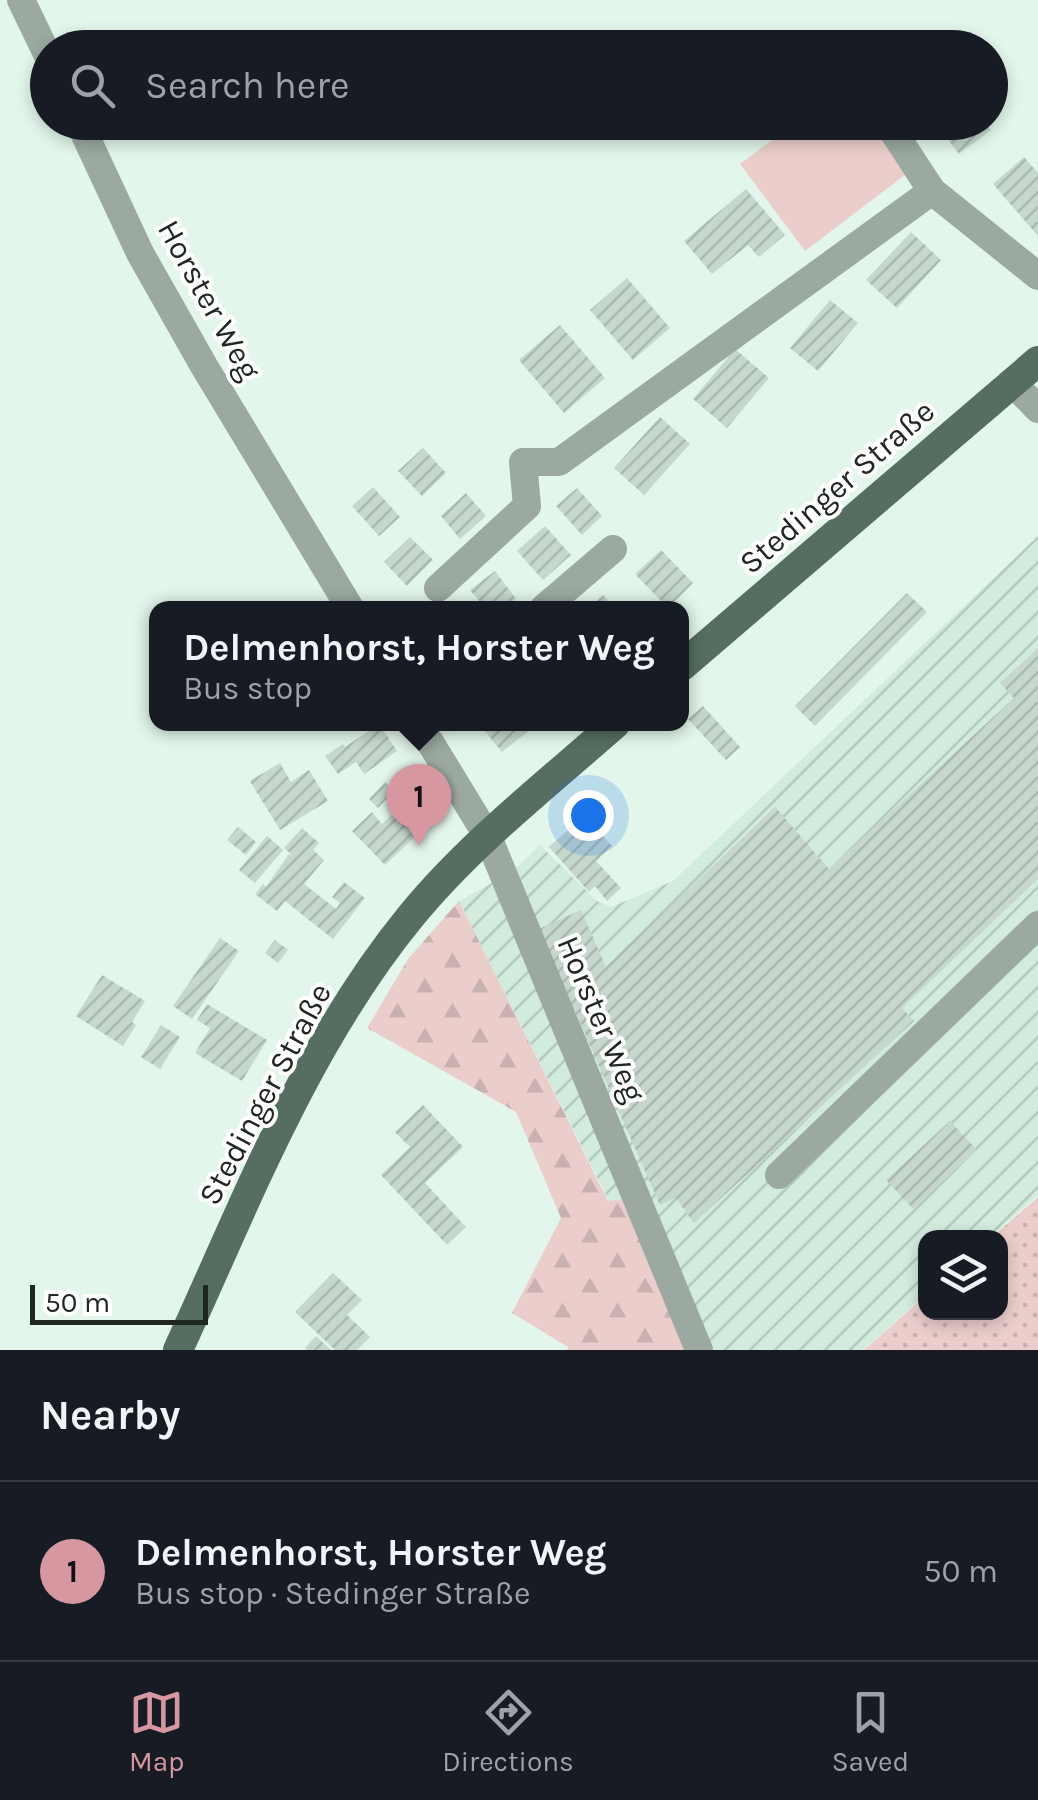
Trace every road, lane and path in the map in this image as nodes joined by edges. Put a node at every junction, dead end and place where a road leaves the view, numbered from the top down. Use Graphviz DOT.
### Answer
graph roads {
  1 [pos="21,0"];
  2 [pos="35,30"];
  3 [pos="87,140"];
  4 [pos="899,140"];
  5 [pos="932,191"];
  6 [pos="1038,276"];
  7 [pos="1038,360"];
  8 [pos="1012,382"];
  9 [pos="1038,408"];
  10 [pos="613,549"];
  11 [pos="438,588"];
  12 [pos="346,601"];
  13 [pos="552,601"];
  14 [pos="689,660"];
  15 [pos="423,731"];
  16 [pos="607,731"];
  17 [pos="488,837"];
  18 [pos="1038,925"];
  19 [pos="778,1175"];
  20 [pos="178,1350"];
  21 [pos="700,1350"];
  1 -- 2 [label="street"];
  3 -- 12 [label="street, Horster Weg"];
  4 -- 5 [label="street"];
  5 -- 6 [label="street"];
  5 -- 11 [label="street"];
  7 -- 8 [label="main road, Stedinger Straße"];
  8 -- 9 [label="street"];
  8 -- 14 [label="main road, Stedinger Straße"];
  10 -- 13 [label="street"];
  15 -- 17 [label="street, Horster Weg"];
  16 -- 17 [label="main road, Stedinger Straße"];
  17 -- 20 [label="main road, Stedinger Straße"];
  17 -- 21 [label="street, Horster Weg"];
  18 -- 19 [label="street"];
}
